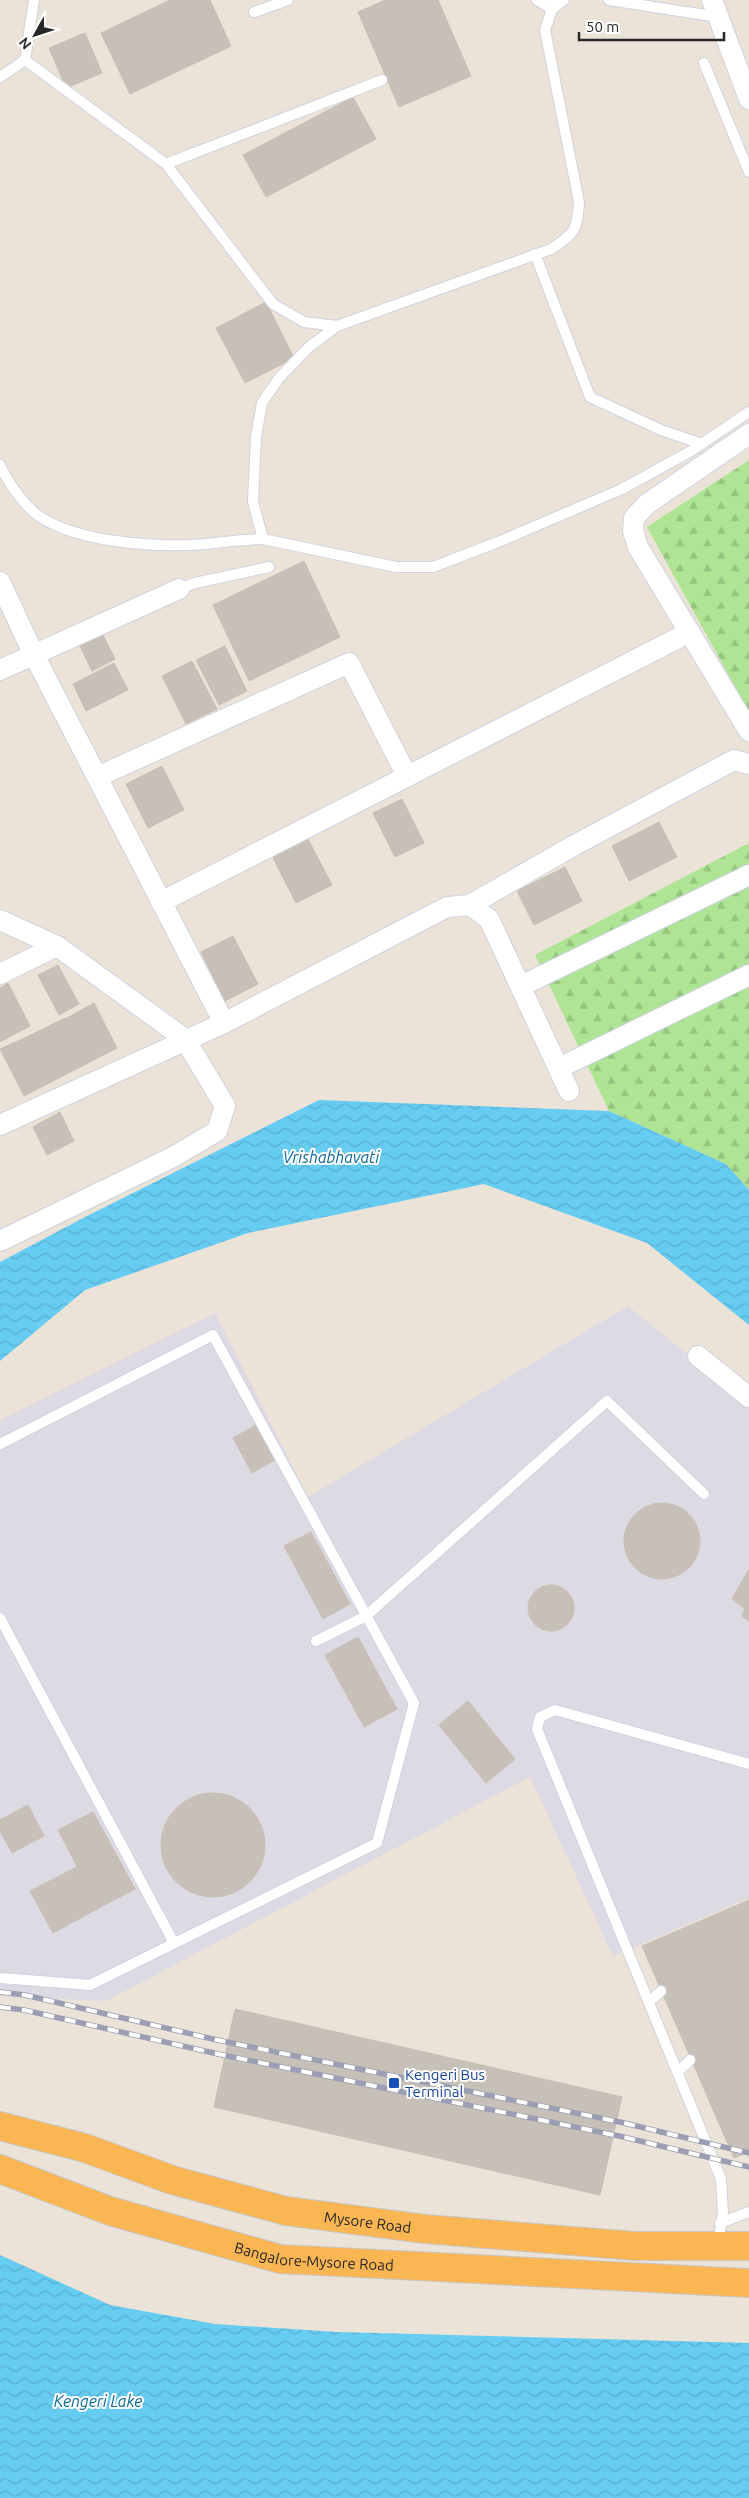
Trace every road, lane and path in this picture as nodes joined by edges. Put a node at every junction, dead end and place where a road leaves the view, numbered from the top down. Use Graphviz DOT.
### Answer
graph roads {
  1 [pos="34,0"];
  2 [pos="288,0"];
  3 [pos="537,0"];
  4 [pos="564,0"];
  5 [pos="609,0"];
  6 [pos="552,4"];
  7 [pos="715,8"];
  8 [pos="254,12"];
  9 [pos="25,60"];
  10 [pos="704,63"];
  11 [pos="0,78"];
  12 [pos="382,80"];
  13 [pos="749,99"];
  14 [pos="166,164"];
  15 [pos="749,172"];
  16 [pos="535,254"];
  17 [pos="337,326"];
  18 [pos="749,412"];
  19 [pos="749,434"];
  20 [pos="702,444"];
  21 [pos="0,464"];
  22 [pos="263,539"];
  23 [pos="269,567"];
  24 [pos="0,582"];
  25 [pos="179,589"];
  26 [pos="690,632"];
  27 [pos="33,653"];
  28 [pos="0,670"];
  29 [pos="749,731"];
  30 [pos="749,764"];
  31 [pos="407,776"];
  32 [pos="97,777"];
  33 [pos="749,874"];
  34 [pos="161,902"];
  35 [pos="470,905"];
  36 [pos="0,920"];
  37 [pos="57,946"];
  38 [pos="0,974"];
  39 [pos="749,975"];
  40 [pos="521,986"];
  41 [pos="224,1023"];
  42 [pos="185,1039"];
  43 [pos="559,1068"];
  44 [pos="570,1090"];
  45 [pos="0,1124"];
  46 [pos="0,1241"];
  47 [pos="698,1356"];
  48 [pos="749,1397"];
  49 [pos="0,1444"];
  50 [pos="704,1494"];
  51 [pos="366,1616"];
  52 [pos="0,1618"];
  53 [pos="316,1641"];
  54 [pos="749,1764"];
  55 [pos="174,1943"];
  56 [pos="0,1978"];
  57 [pos="661,1990"];
  58 [pos="648,2002"];
  59 [pos="690,2060"];
  60 [pos="678,2072"];
  61 [pos="0,2126"];
  62 [pos="0,2169"];
  63 [pos="749,2212"];
  64 [pos="719,2234"];
  65 [pos="749,2246"];
  66 [pos="749,2283"];
  1 -- 9 [label="lane"];
  2 -- 8 [label="lane"];
  3 -- 6 [label="lane"];
  4 -- 6 [label="lane"];
  5 -- 7 [label="lane"];
  6 -- 16 [label="lane"];
  7 -- 13 [label="street"];
  9 -- 11 [label="lane"];
  9 -- 14 [label="lane"];
  10 -- 15 [label="lane"];
  12 -- 14 [label="lane"];
  14 -- 17 [label="lane"];
  16 -- 17 [label="lane"];
  16 -- 20 [label="lane"];
  17 -- 22 [label="lane"];
  18 -- 20 [label="lane"];
  19 -- 26 [label="street"];
  20 -- 22 [label="lane"];
  21 -- 22 [label="lane"];
  23 -- 25 [label="lane"];
  24 -- 27 [label="street"];
  25 -- 27 [label="street"];
  26 -- 29 [label="street"];
  26 -- 31 [label="street"];
  27 -- 28 [label="street"];
  27 -- 32 [label="street"];
  30 -- 35 [label="street"];
  31 -- 32 [label="street"];
  31 -- 34 [label="street"];
  32 -- 34 [label="street"];
  33 -- 40 [label="street"];
  34 -- 41 [label="street"];
  35 -- 40 [label="street"];
  35 -- 41 [label="street"];
  36 -- 37 [label="street"];
  37 -- 38 [label="street"];
  37 -- 42 [label="street"];
  39 -- 43 [label="street"];
  40 -- 43 [label="street"];
  41 -- 42 [label="street"];
  42 -- 45 [label="street"];
  42 -- 46 [label="street"];
  43 -- 44 [label="street"];
  47 -- 48 [label="street"];
  49 -- 51 [label="lane"];
  50 -- 51 [label="lane"];
  51 -- 53 [label="lane"];
  51 -- 55 [label="lane"];
  52 -- 55 [label="lane"];
  54 -- 58 [label="lane"];
  55 -- 56 [label="lane"];
  57 -- 58 [label="lane"];
  58 -- 60 [label="lane"];
  59 -- 60 [label="lane"];
  60 -- 64 [label="lane"];
  61 -- 64 [label="highway, Mysore Road"];
  62 -- 66 [label="highway, Bangalore-Mysore Road"];
  63 -- 64 [label="lane"];
  64 -- 65 [label="highway, Mysore Road"];
}
